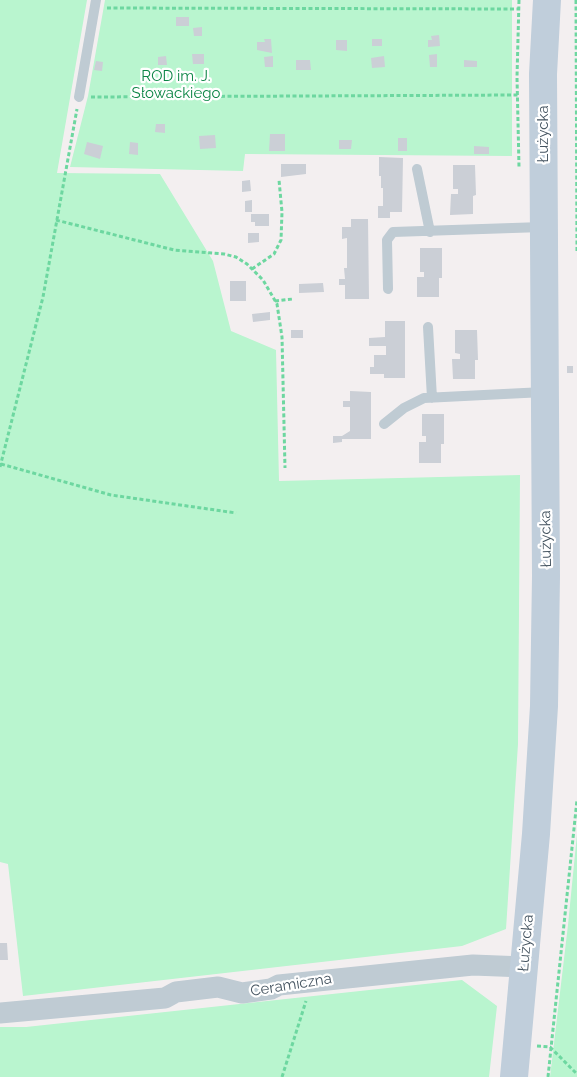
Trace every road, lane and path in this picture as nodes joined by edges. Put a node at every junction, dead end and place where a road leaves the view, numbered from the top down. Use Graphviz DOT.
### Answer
graph roads {
  1 [pos="519,0"];
  2 [pos="547,0"];
  3 [pos="576,0"];
  4 [pos="96,4"];
  5 [pos="519,8"];
  6 [pos="518,95"];
  7 [pos="79,97"];
  8 [pos="519,144"];
  9 [pos="416,169"];
  10 [pos="279,180"];
  11 [pos="56,220"];
  12 [pos="543,227"];
  13 [pos="430,232"];
  14 [pos="577,252"];
  15 [pos="252,269"];
  16 [pos="388,289"];
  17 [pos="293,299"];
  18 [pos="275,301"];
  19 [pos="428,327"];
  20 [pos="544,392"];
  21 [pos="432,398"];
  22 [pos="384,424"];
  23 [pos="0,465"];
  24 [pos="285,468"];
  25 [pos="236,513"];
  26 [pos="577,800"];
  27 [pos="524,967"];
  28 [pos="312,981"];
  29 [pos="0,1013"];
  30 [pos="517,1044"];
  31 [pos="550,1047"];
  32 [pos="577,1074"];
  33 [pos="282,1077"];
  34 [pos="514,1077"];
  35 [pos="548,1077"];
  1 -- 5 [label="path"];
  2 -- 12 [label="main road, Łużycka"];
  3 -- 14 [label="path"];
  4 -- 5 [label="path"];
  4 -- 7 [label="lane"];
  5 -- 6 [label="path"];
  6 -- 7 [label="path"];
  6 -- 8 [label="path"];
  7 -- 11 [label="path"];
  9 -- 13 [label="lane"];
  10 -- 15 [label="path"];
  11 -- 15 [label="path"];
  11 -- 23 [label="path"];
  12 -- 13 [label="lane"];
  12 -- 20 [label="main road, Łużycka"];
  13 -- 16 [label="lane"];
  15 -- 18 [label="path"];
  17 -- 18 [label="path"];
  18 -- 24 [label="path"];
  19 -- 21 [label="lane"];
  20 -- 21 [label="lane"];
  20 -- 27 [label="main road, Łużycka"];
  21 -- 22 [label="lane"];
  23 -- 25 [label="path"];
  26 -- 31 [label="path"];
  27 -- 28 [label="street, Ceramiczna"];
  27 -- 30 [label="main road, Łużycka"];
  28 -- 29 [label="street, Ceramiczna"];
  28 -- 33 [label="path"];
  30 -- 31 [label="path"];
  30 -- 34 [label="main road, Łużycka"];
  31 -- 32 [label="path"];
  31 -- 35 [label="path"];
}
